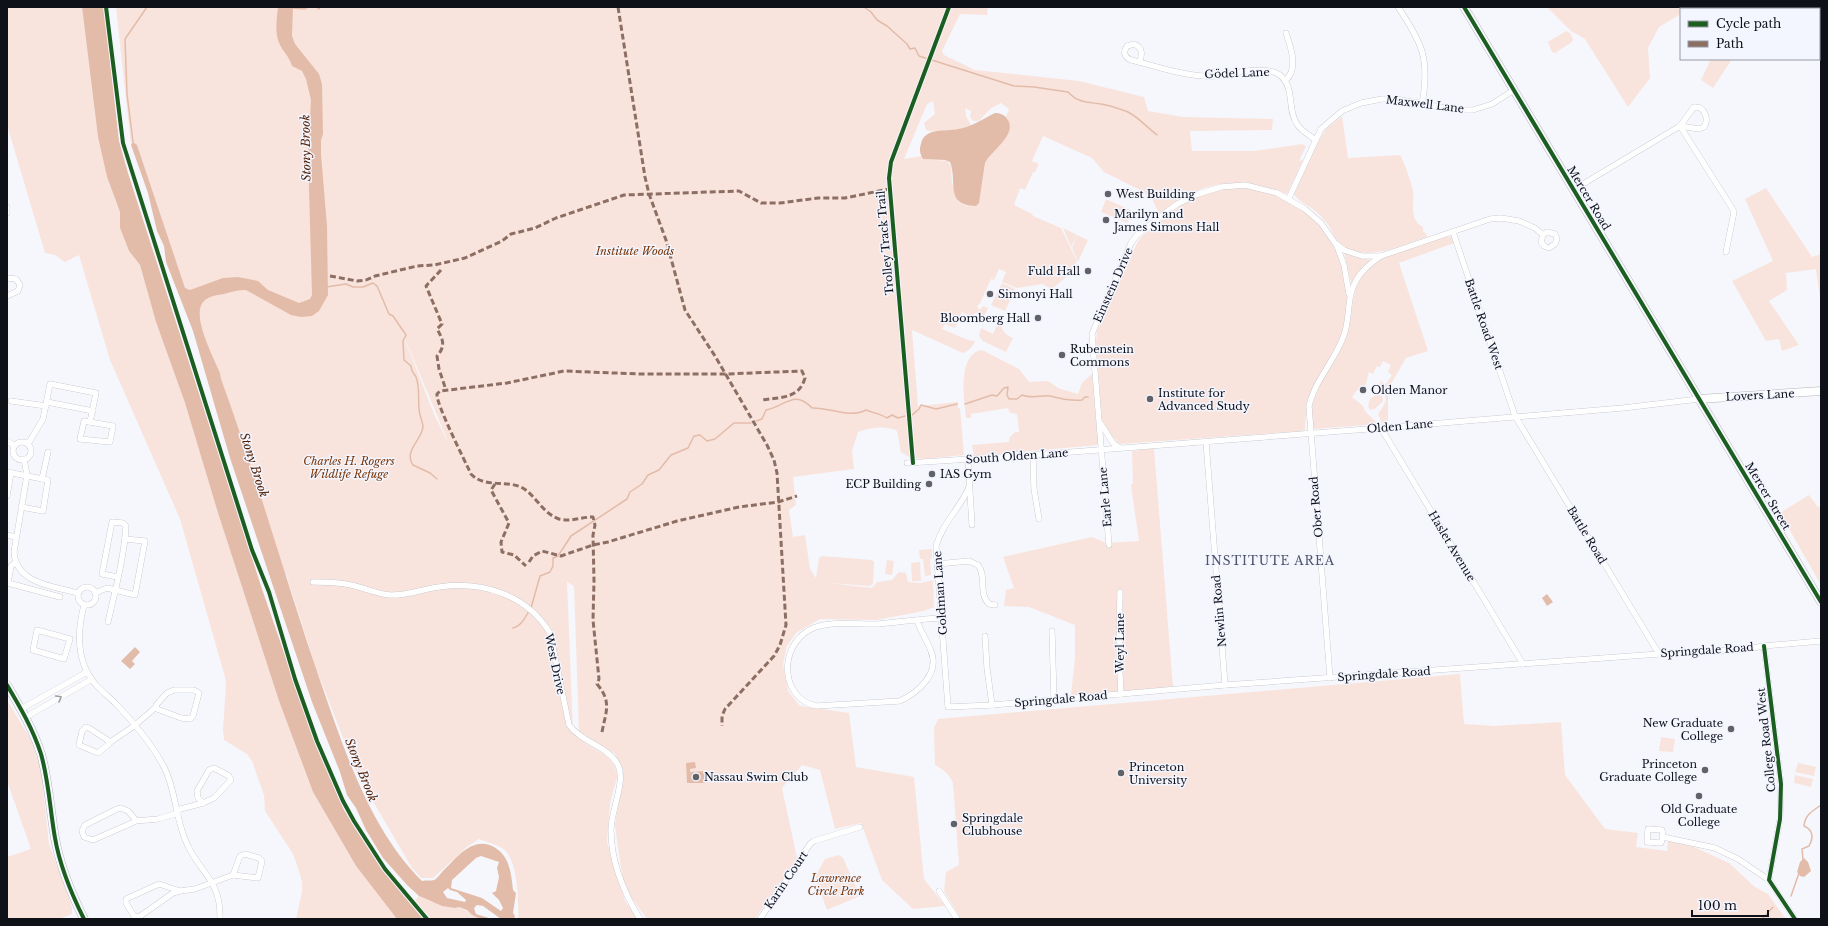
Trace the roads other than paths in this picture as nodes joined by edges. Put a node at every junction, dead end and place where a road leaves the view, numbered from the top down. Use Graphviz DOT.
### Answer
graph roads {
  1 [pos="1398,7"];
  2 [pos="1464,7"];
  3 [pos="1286,33"];
  4 [pos="1140,62"];
  5 [pos="1285,81"];
  6 [pos="1514,90"];
  7 [pos="1422,104"];
  8 [pos="1680,126"];
  9 [pos="1316,140"];
  10 [pos="1573,190"];
  11 [pos="1289,198"];
  12 [pos="7,208"];
  13 [pos="7,213"];
  14 [pos="1453,232"];
  15 [pos="1543,234"];
  16 [pos="1335,243"];
  17 [pos="1726,252"];
  18 [pos="1381,256"];
  19 [pos="7,278"];
  20 [pos="7,296"];
  21 [pos="1349,304"];
  22 [pos="1821,391"];
  23 [pos="1698,399"];
  24 [pos="11,401"];
  25 [pos="46,404"];
  26 [pos="93,411"];
  27 [pos="1515,416"];
  28 [pos="1099,420"];
  29 [pos="90,422"];
  30 [pos="1381,428"];
  31 [pos="1310,433"];
  32 [pos="7,442"];
  33 [pos="1206,442"];
  34 [pos="28,444"];
  35 [pos="14,445"];
  36 [pos="1120,448"];
  37 [pos="1102,450"];
  38 [pos="48,452"];
  39 [pos="1033,455"];
  40 [pos="24,459"];
  41 [pos="968,460"];
  42 [pos="907,463"];
  43 [pos="9,472"];
  44 [pos="27,475"];
  45 [pos="42,478"];
  46 [pos="968,487"];
  47 [pos="7,496"];
  48 [pos="21,507"];
  49 [pos="1039,519"];
  50 [pos="972,525"];
  51 [pos="7,535"];
  52 [pos="16,537"];
  53 [pos="125,539"];
  54 [pos="1109,545"];
  55 [pos="15,562"];
  56 [pos="937,564"];
  57 [pos="118,577"];
  58 [pos="313,582"];
  59 [pos="115,591"];
  60 [pos="1120,592"];
  61 [pos="78,593"];
  62 [pos="95,593"];
  63 [pos="60,597"];
  64 [pos="1821,602"];
  65 [pos="84,605"];
  66 [pos="995,605"];
  67 [pos="941,618"];
  68 [pos="917,620"];
  69 [pos="108,622"];
  70 [pos="1052,631"];
  71 [pos="985,636"];
  72 [pos="70,639"];
  73 [pos="78,639"];
  74 [pos="1821,641"];
  75 [pos="1764,646"];
  76 [pos="1659,654"];
  77 [pos="1523,664"];
  78 [pos="87,672"];
  79 [pos="1330,678"];
  80 [pos="92,679"];
  81 [pos="7,685"];
  82 [pos="1225,685"];
  83 [pos="1121,694"];
  84 [pos="1054,700"];
  85 [pos="992,705"];
  86 [pos="156,707"];
  87 [pos="948,707"];
  88 [pos="21,709"];
  89 [pos="26,717"];
  90 [pos="134,726"];
  91 [pos="109,743"];
  92 [pos="203,803"];
  93 [pos="177,812"];
  94 [pos="135,820"];
  95 [pos="860,827"];
  96 [pos="1664,837"];
  97 [pos="233,875"];
  98 [pos="1769,880"];
  99 [pos="213,883"];
  100 [pos="939,890"];
  101 [pos="180,891"];
  102 [pos="84,919"];
  103 [pos="220,919"];
  104 [pos="640,919"];
  105 [pos="760,919"];
  106 [pos="957,919"];
  107 [pos="1796,919"];
  1 -- 7 [label="street"];
  2 -- 6 [label="main road, Mercer Road"];
  3 -- 5 [label="street"];
  4 -- 5 [label="street, Gödel Lane"];
  5 -- 9 [label="street, Gödel Lane"];
  6 -- 7 [label="street, Maxwell Lane"];
  6 -- 10 [label="main road, Mercer Road"];
  7 -- 9 [label="street, Maxwell Lane"];
  8 -- 8 [label="street"];
  8 -- 10 [label="street"];
  8 -- 17 [label="street"];
  9 -- 11 [label="street, Maxwell Lane"];
  10 -- 23 [label="main road, Mercer Road"];
  11 -- 16 [label="street, Einstein Drive"];
  11 -- 28 [label="street, Einstein Drive"];
  12 -- 13 [label="street"];
  14 -- 15 [label="street, Einstein Drive"];
  14 -- 18 [label="street, Einstein Drive"];
  14 -- 27 [label="street, Battle Road West"];
  16 -- 18 [label="street, Einstein Drive"];
  16 -- 21 [label="street, Einstein Drive"];
  18 -- 21 [label="street, Einstein Drive"];
  19 -- 20 [label="street"];
  21 -- 31 [label="street, Einstein Drive"];
  22 -- 23 [label="main road, Lovers Lane"];
  23 -- 27 [label="street, Olden Lane"];
  23 -- 64 [label="main road, Mercer Street"];
  24 -- 25 [label="street"];
  25 -- 26 [label="street"];
  25 -- 26 [label="street"];
  25 -- 34 [label="street"];
  26 -- 29 [label="street"];
  27 -- 30 [label="street, Olden Lane"];
  27 -- 76 [label="street, Battle Road"];
  28 -- 36 [label="street"];
  28 -- 37 [label="street, Einstein Drive"];
  29 -- 29 [label="street"];
  30 -- 31 [label="street, Olden Lane"];
  30 -- 77 [label="street, Haslet Avenue"];
  31 -- 33 [label="street, Olden Lane"];
  31 -- 79 [label="street, Ober Road"];
  32 -- 35 [label="street"];
  33 -- 36 [label="street, Olden Lane"];
  33 -- 82 [label="street, Newlin Road"];
  34 -- 35 [label="street"];
  34 -- 40 [label="street"];
  35 -- 40 [label="street"];
  36 -- 37 [label="street, Olden Lane"];
  37 -- 39 [label="street, South Olden Lane"];
  37 -- 54 [label="street, Earle Lane"];
  38 -- 45 [label="street"];
  39 -- 41 [label="street, South Olden Lane"];
  39 -- 49 [label="street"];
  40 -- 44 [label="street"];
  41 -- 42 [label="street, South Olden Lane"];
  41 -- 46 [label="street"];
  43 -- 44 [label="street"];
  43 -- 47 [label="street"];
  44 -- 45 [label="street"];
  44 -- 48 [label="street"];
  45 -- 48 [label="street"];
  46 -- 50 [label="street"];
  46 -- 56 [label="street, Goldman Lane"];
  48 -- 52 [label="street"];
  51 -- 52 [label="street"];
  52 -- 55 [label="street"];
  53 -- 57 [label="street"];
  53 -- 57 [label="street"];
  53 -- 59 [label="street"];
  55 -- 61 [label="street"];
  55 -- 63 [label="street"];
  56 -- 66 [label="street"];
  56 -- 67 [label="street, Goldman Lane"];
  57 -- 59 [label="street"];
  58 -- 104 [label="street, West Drive"];
  59 -- 62 [label="street"];
  59 -- 69 [label="street"];
  60 -- 83 [label="street, Weyl Lane"];
  61 -- 62 [label="street"];
  61 -- 65 [label="street"];
  62 -- 65 [label="street"];
  65 -- 73 [label="street"];
  67 -- 68 [label="street"];
  67 -- 87 [label="street, Goldman Lane"];
  68 -- 68 [label="street"];
  70 -- 84 [label="street"];
  71 -- 85 [label="street"];
  72 -- 72 [label="street"];
  72 -- 73 [label="street"];
  73 -- 78 [label="street"];
  74 -- 75 [label="street, Springdale Road"];
  75 -- 76 [label="street, Springdale Road"];
  75 -- 98 [label="street, College Road West"];
  76 -- 77 [label="street, Springdale Road"];
  77 -- 79 [label="street, Springdale Road"];
  78 -- 80 [label="street"];
  78 -- 88 [label="street"];
  79 -- 82 [label="street, Springdale Road"];
  89 -- 80 [label="street, one-way"];
  80 -- 90 [label="street"];
  81 -- 88 [label="main road"];
  82 -- 83 [label="street, Springdale Road"];
  83 -- 84 [label="street, Springdale Road"];
  84 -- 85 [label="street, Springdale Road"];
  85 -- 87 [label="street, Springdale Road"];
  86 -- 86 [label="street"];
  86 -- 90 [label="street"];
  88 -- 89 [label="main road"];
  89 -- 102 [label="main road"];
  90 -- 91 [label="street"];
  90 -- 93 [label="street"];
  91 -- 91 [label="street"];
  92 -- 92 [label="street"];
  92 -- 93 [label="street"];
  93 -- 94 [label="street"];
  93 -- 99 [label="street"];
  94 -- 94 [label="street"];
  95 -- 105 [label="street, Karin Court"];
  96 -- 98 [label="street"];
  97 -- 97 [label="street"];
  97 -- 99 [label="street"];
  98 -- 107 [label="street"];
  99 -- 101 [label="street"];
  99 -- 103 [label="street"];
  100 -- 106 [label="street"];
  101 -- 101 [label="street"];
}
